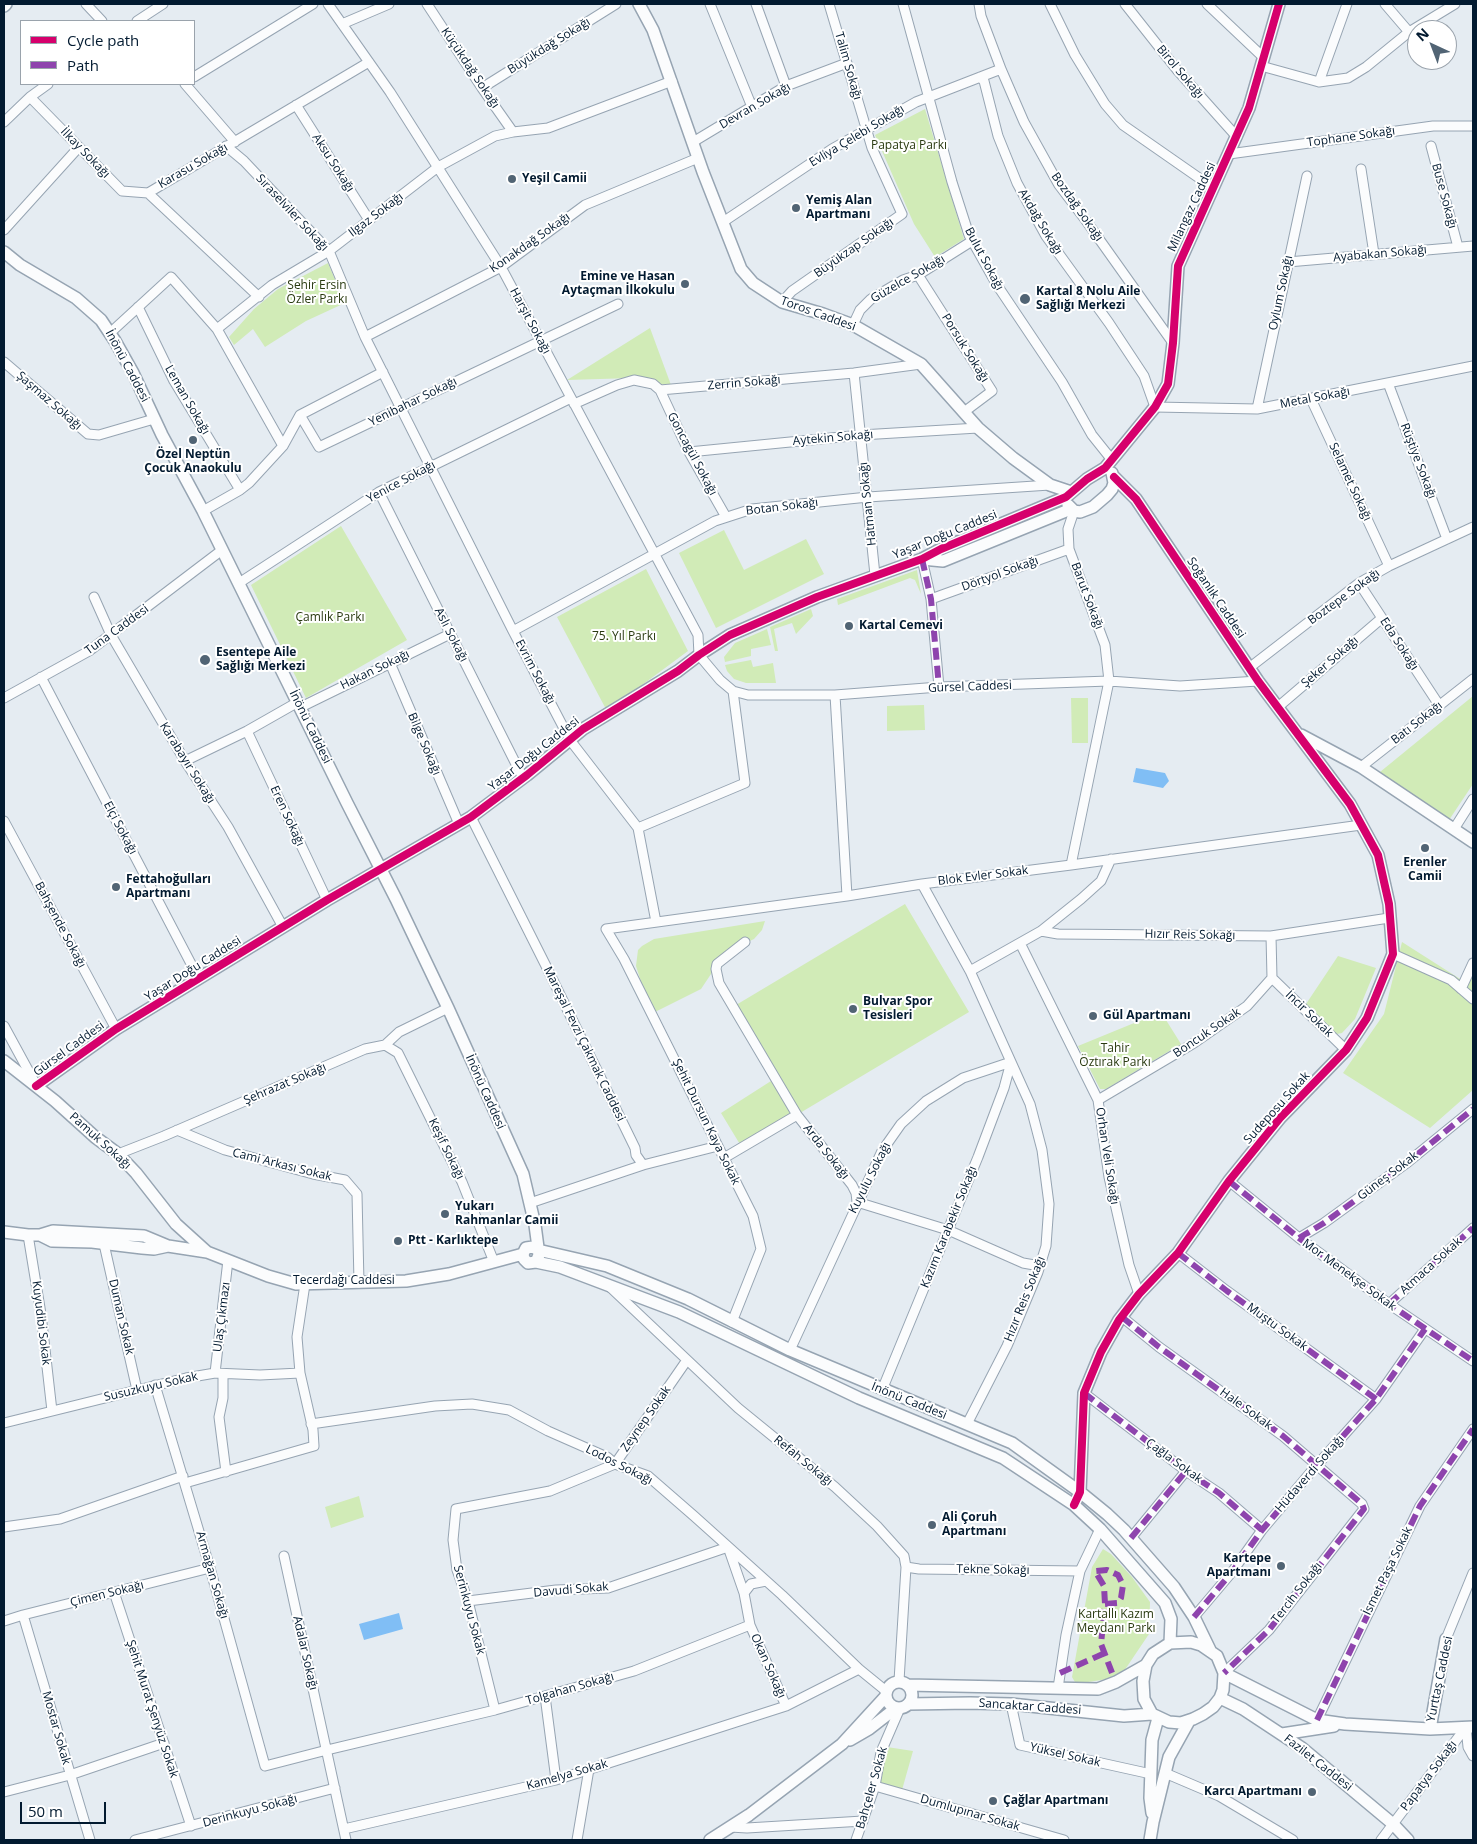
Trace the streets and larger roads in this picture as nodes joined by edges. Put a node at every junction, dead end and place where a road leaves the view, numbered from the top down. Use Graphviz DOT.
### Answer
graph roads {
  1 [pos="86,4"];
  2 [pos="163,4"];
  3 [pos="313,4"];
  4 [pos="328,4"];
  5 [pos="389,4"];
  6 [pos="427,4"];
  7 [pos="616,4"];
  8 [pos="639,4"];
  9 [pos="710,4"];
  10 [pos="756,4"];
  11 [pos="830,4"];
  12 [pos="903,4"];
  13 [pos="979,4"];
  14 [pos="1050,4"];
  15 [pos="1125,4"];
  16 [pos="1207,4"];
  17 [pos="1279,4"];
  18 [pos="1347,4"];
  19 [pos="1385,4"];
  20 [pos="1455,4"];
  21 [pos="101,20"];
  22 [pos="139,20"];
  23 [pos="1429,20"];
  24 [pos="342,24"];
  25 [pos="1407,30"];
  26 [pos="1407,34"];
  27 [pos="1262,61"];
  28 [pos="369,62"];
  29 [pos="847,63"];
  30 [pos="1001,69"];
  31 [pos="195,76"];
  32 [pos="980,77"];
  33 [pos="672,81"];
  34 [pos="1319,82"];
  35 [pos="47,85"];
  36 [pos="186,85"];
  37 [pos="786,86"];
  38 [pos="482,88"];
  39 [pos="929,96"];
  40 [pos="30,97"];
  41 [pos="296,106"];
  42 [pos="752,107"];
  43 [pos="4,122"];
  44 [pos="1473,126"];
  45 [pos="866,129"];
  46 [pos="513,132"];
  47 [pos="1236,138"];
  48 [pos="693,142"];
  49 [pos="230,144"];
  50 [pos="1430,146"];
  51 [pos="79,147"];
  52 [pos="1229,154"];
  53 [pos="698,158"];
  54 [pos="438,167"];
  55 [pos="1361,169"];
  56 [pos="1307,176"];
  57 [pos="1212,187"];
  58 [pos="148,193"];
  59 [pos="370,220"];
  60 [pos="723,222"];
  61 [pos="4,230"];
  62 [pos="972,241"];
  63 [pos="1473,246"];
  64 [pos="1458,247"];
  65 [pos="329,251"];
  66 [pos="4,252"];
  67 [pos="1374,254"];
  68 [pos="1288,262"];
  69 [pos="501,266"];
  70 [pos="918,275"];
  71 [pos="259,297"];
  72 [pos="782,302"];
  73 [pos="618,304"];
  74 [pos="138,307"];
  75 [pos="853,325"];
  76 [pos="217,329"];
  77 [pos="110,333"];
  78 [pos="365,336"];
  79 [pos="541,342"];
  80 [pos="1173,343"];
  81 [pos="4,362"];
  82 [pos="921,364"];
  83 [pos="1473,366"];
  84 [pos="383,372"];
  85 [pos="854,373"];
  86 [pos="1388,383"];
  87 [pos="660,390"];
  88 [pos="1312,399"];
  89 [pos="573,401"];
  90 [pos="401,407"];
  91 [pos="1155,407"];
  92 [pos="1257,409"];
  93 [pos="964,412"];
  94 [pos="300,415"];
  95 [pos="154,419"];
  96 [pos="978,428"];
  97 [pos="861,435"];
  98 [pos="283,446"];
  99 [pos="689,452"];
  100 [pos="1108,464"];
  101 [pos="430,466"];
  102 [pos="1113,483"];
  103 [pos="1050,485"];
  104 [pos="240,490"];
  105 [pos="379,492"];
  106 [pos="1069,495"];
  107 [pos="868,497"];
  108 [pos="1072,510"];
  109 [pos="203,512"];
  110 [pos="726,517"];
  111 [pos="1473,527"];
  112 [pos="1447,539"];
  113 [pos="1069,549"];
  114 [pos="222,550"];
  115 [pos="654,554"];
  116 [pos="922,559"];
  117 [pos="1389,566"];
  118 [pos="875,575"];
  119 [pos="239,583"];
  120 [pos="1359,583"];
  121 [pos="94,597"];
  122 [pos="932,599"];
  123 [pos="1382,618"];
  124 [pos="513,631"];
  125 [pos="450,634"];
  126 [pos="110,635"];
  127 [pos="699,654"];
  128 [pos="390,663"];
  129 [pos="1249,668"];
  130 [pos="41,677"];
  131 [pos="1473,680"];
  132 [pos="1109,681"];
  133 [pos="1258,681"];
  134 [pos="938,688"];
  135 [pos="733,691"];
  136 [pos="834,695"];
  137 [pos="4,698"];
  138 [pos="299,705"];
  139 [pos="1439,705"];
  140 [pos="1278,707"];
  141 [pos="247,731"];
  142 [pos="1298,732"];
  143 [pos="570,740"];
  144 [pos="185,762"];
  145 [pos="1361,767"];
  146 [pos="522,778"];
  147 [pos="1473,799"];
  148 [pos="471,817"];
  149 [pos="4,821"];
  150 [pos="459,824"];
  151 [pos="1361,825"];
  152 [pos="638,828"];
  153 [pos="1454,829"];
  154 [pos="1473,842"];
  155 [pos="1111,859"];
  156 [pos="1071,865"];
  157 [pos="380,869"];
  158 [pos="922,884"];
  159 [pos="846,896"];
  160 [pos="327,900"];
  161 [pos="1389,918"];
  162 [pos="656,922"];
  163 [pos="283,927"];
  164 [pos="606,929"];
  165 [pos="1040,931"];
  166 [pos="1272,936"];
  167 [pos="744,942"];
  168 [pos="1020,943"];
  169 [pos="1393,954"];
  170 [pos="1473,963"];
  171 [pos="970,971"];
  172 [pos="1272,978"];
  173 [pos="199,979"];
  174 [pos="1461,988"];
  175 [pos="1473,999"];
  176 [pos="448,1008"];
  177 [pos="4,1026"];
  178 [pos="116,1029"];
  179 [pos="385,1045"];
  180 [pos="1346,1050"];
  181 [pos="4,1061"];
  182 [pos="1011,1062"];
  183 [pos="36,1086"];
  184 [pos="1098,1100"];
  185 [pos="1473,1109"];
  186 [pos="797,1115"];
  187 [pos="177,1130"];
  188 [pos="718,1146"];
  189 [pos="118,1154"];
  190 [pos="724,1158"];
  191 [pos="643,1166"];
  192 [pos="1229,1182"];
  193 [pos="530,1202"];
  194 [pos="857,1202"];
  195 [pos="535,1225"];
  196 [pos="1473,1228"];
  197 [pos="948,1230"];
  198 [pos="4,1232"];
  199 [pos="28,1235"];
  200 [pos="40,1235"];
  201 [pos="1298,1238"];
  202 [pos="104,1244"];
  203 [pos="168,1246"];
  204 [pos="538,1250"];
  205 [pos="208,1252"];
  206 [pos="523,1252"];
  207 [pos="1178,1253"];
  208 [pos="228,1260"];
  209 [pos="494,1262"];
  210 [pos="536,1262"];
  211 [pos="1040,1266"];
  212 [pos="359,1282"];
  213 [pos="305,1284"];
  214 [pos="608,1284"];
  215 [pos="1139,1294"];
  216 [pos="1389,1304"];
  217 [pos="1122,1317"];
  218 [pos="732,1322"];
  219 [pos="1426,1329"];
  220 [pos="790,1350"];
  221 [pos="687,1360"];
  222 [pos="1473,1361"];
  223 [pos="300,1373"];
  224 [pos="219,1374"];
  225 [pos="155,1386"];
  226 [pos="137,1390"];
  227 [pos="882,1390"];
  228 [pos="1084,1393"];
  229 [pos="1376,1399"];
  230 [pos="52,1411"];
  231 [pos="4,1423"];
  232 [pos="311,1424"];
  233 [pos="967,1424"];
  234 [pos="1473,1430"];
  235 [pos="615,1464"];
  236 [pos="1316,1466"];
  237 [pos="1186,1471"];
  238 [pos="226,1472"];
  239 [pos="184,1480"];
  240 [pos="1080,1492"];
  241 [pos="1074,1505"];
  242 [pos="456,1509"];
  243 [pos="1364,1509"];
  244 [pos="4,1527"];
  245 [pos="1100,1529"];
  246 [pos="1262,1530"];
  247 [pos="1131,1538"];
  248 [pos="728,1547"];
  249 [pos="284,1556"];
  250 [pos="906,1567"];
  251 [pos="210,1568"];
  252 [pos="1080,1571"];
  253 [pos="1473,1573"];
  254 [pos="766,1581"];
  255 [pos="114,1592"];
  256 [pos="744,1593"];
  257 [pos="468,1601"];
  258 [pos="23,1615"];
  259 [pos="1194,1617"];
  260 [pos="4,1622"];
  261 [pos="750,1625"];
  262 [pos="1446,1639"];
  263 [pos="1170,1643"];
  264 [pos="1210,1650"];
  265 [pos="1146,1665"];
  266 [pos="859,1669"];
  267 [pos="1224,1673"];
  268 [pos="903,1683"];
  269 [pos="1058,1688"];
  270 [pos="886,1694"];
  271 [pos="545,1696"];
  272 [pos="1220,1698"];
  273 [pos="1011,1704"];
  274 [pos="786,1706"];
  275 [pos="901,1707"];
  276 [pos="495,1710"];
  277 [pos="1155,1716"];
  278 [pos="1317,1720"];
  279 [pos="1189,1721"];
  280 [pos="1346,1724"];
  281 [pos="1470,1727"];
  282 [pos="1430,1729"];
  283 [pos="1282,1734"];
  284 [pos="164,1743"];
  285 [pos="842,1744"];
  286 [pos="327,1750"];
  287 [pos="1473,1756"];
  288 [pos="265,1766"];
  289 [pos="589,1769"];
  290 [pos="1165,1773"];
  291 [pos="1151,1774"];
  292 [pos="70,1775"];
  293 [pos="556,1780"];
  294 [pos="875,1786"];
  295 [pos="335,1788"];
  296 [pos="4,1792"];
  297 [pos="863,1821"];
  298 [pos="1153,1822"];
  299 [pos="1392,1824"];
  300 [pos="191,1826"];
  301 [pos="730,1827"];
  302 [pos="344,1829"];
  303 [pos="90,1840"];
  304 [pos="135,1840"];
  305 [pos="346,1840"];
  306 [pos="578,1840"];
  307 [pos="710,1840"];
  308 [pos="856,1840"];
  309 [pos="1064,1840"];
  310 [pos="1150,1840"];
  311 [pos="1293,1840"];
  312 [pos="1381,1840"];
  313 [pos="1408,1840"];
  1 -- 21 [label="street"];
  2 -- 22 [label="street"];
  3 -- 31 [label="street"];
  4 -- 24 [label="street, Harşit Sokağı"];
  5 -- 24 [label="street"];
  6 -- 38 [label="street, Küçükdağ Sokağı"];
  7 -- 38 [label="street, Büyükdağ Sokağı"];
  8 -- 33 [label="street, Toros Caddesi"];
  9 -- 42 [label="street"];
  10 -- 37 [label="street"];
  11 -- 29 [label="street, Talim Sokağı"];
  12 -- 39 [label="street, Bulut Sokağı"];
  13 -- 30 [label="street, Bozdağ Sokağı"];
  14 -- 57 [label="street"];
  15 -- 47 [label="street, Birol Sokağı"];
  16 -- 27 [label="street"];
  17 -- 27 [label="street, Milangaz Caddesi"];
  18 -- 34 [label="street"];
  19 -- 25 [label="street"];
  20 -- 23 [label="street"];
  24 -- 28 [label="street, Harşit Sokağı"];
  26 -- 34 [label="street"];
  27 -- 34 [label="street"];
  27 -- 47 [label="street, Milangaz Caddesi"];
  28 -- 41 [label="street, Karasu Sokağı"];
  28 -- 54 [label="street, Harşit Sokağı"];
  29 -- 37 [label="street, Devran Sokağı"];
  29 -- 45 [label="street, Talim Sokağı"];
  30 -- 32 [label="street, Evliya Çelebi Sokağı"];
  30 -- 80 [label="street, Bozdağ Sokağı"];
  32 -- 39 [label="street, Evliya Çelebi Sokağı"];
  32 -- 91 [label="street, Akdağ Sokağı"];
  33 -- 46 [label="street, Ilgaz Sokağı"];
  33 -- 48 [label="street, Toros Caddesi"];
  35 -- 40 [label="street"];
  36 -- 49 [label="street, Sıraselviler Sokağı"];
  37 -- 42 [label="street, Devran Sokağı"];
  38 -- 46 [label="street, Küçükdağ Sokağı"];
  39 -- 45 [label="street, Evliya Çelebi Sokağı"];
  39 -- 62 [label="street, Bulut Sokağı"];
  40 -- 43 [label="street"];
  40 -- 51 [label="street, İlkay Sokağı"];
  41 -- 49 [label="street, Karasu Sokağı"];
  41 -- 59 [label="street, Aksu Sokağı"];
  42 -- 48 [label="street, Devran Sokağı"];
  44 -- 52 [label="street, Tophane Sokağı"];
  45 -- 60 [label="street, Evliya Çelebi Sokağı"];
  45 -- 72 [label="street, Büyükzap Sokağı"];
  46 -- 54 [label="street, Ilgaz Sokağı"];
  47 -- 52 [label="street, Milangaz Caddesi"];
  48 -- 53 [label="street, Toros Caddesi"];
  49 -- 58 [label="street, Karasu Sokağı"];
  49 -- 65 [label="street, Sıraselviler Sokağı"];
  50 -- 64 [label="street, Buse Sokağı"];
  51 -- 58 [label="street, İlkay Sokağı"];
  51 -- 61 [label="street"];
  52 -- 57 [label="street, Milangaz Caddesi"];
  53 -- 60 [label="street, Toros Caddesi"];
  53 -- 69 [label="street, Konakdağ Sokağı"];
  54 -- 59 [label="street, Ilgaz Sokağı"];
  54 -- 69 [label="street, Harşit Sokağı"];
  55 -- 67 [label="street"];
  56 -- 68 [label="street, Oylum Sokağı"];
  57 -- 80 [label="street, Milangaz Caddesi"];
  58 -- 71 [label="street, Karasu Sokağı"];
  59 -- 65 [label="street, Ilgaz Sokağı"];
  60 -- 72 [label="street, Toros Caddesi"];
  62 -- 70 [label="street, Güzelce Sokağı"];
  62 -- 100 [label="street, Bulut Sokağı"];
  63 -- 64 [label="street, Ayabakan Sokağı"];
  64 -- 67 [label="street, Ayabakan Sokağı"];
  65 -- 71 [label="street, Ilgaz Sokağı"];
  65 -- 78 [label="street, Sıraselviler Sokağı"];
  66 -- 77 [label="street, İnönü Caddesi"];
  67 -- 68 [label="street, Ayabakan Sokağı"];
  68 -- 92 [label="street, Oylum Sokağı"];
  69 -- 78 [label="street, Konakdağ Sokağı"];
  69 -- 79 [label="street, Harşit Sokağı"];
  70 -- 75 [label="street, Güzelce Sokağı"];
  70 -- 93 [label="street, Porsuk Sokağı"];
  71 -- 76 [label="street, Ilgaz Sokağı"];
  72 -- 75 [label="street, Toros Caddesi"];
  73 -- 79 [label="street, Yenibahar Sokağı"];
  74 -- 76 [label="street"];
  74 -- 77 [label="street"];
  74 -- 104 [label="street, Leman Sokağı"];
  75 -- 82 [label="street, Toros Caddesi"];
  76 -- 98 [label="street"];
  77 -- 95 [label="street, İnönü Caddesi"];
  78 -- 84 [label="street, Sıraselviler Sokağı"];
  79 -- 89 [label="street, Harşit Sokağı"];
  79 -- 90 [label="street, Yenibahar Sokağı"];
  80 -- 91 [label="street, Milangaz Caddesi"];
  81 -- 95 [label="street, Şaşmaz Sokağı"];
  82 -- 85 [label="street, Zerrin Sokağı"];
  82 -- 93 [label="street, Toros Caddesi"];
  83 -- 86 [label="street, Metal Sokağı"];
  84 -- 90 [label="street, Evrim Sokağı"];
  84 -- 94 [label="street"];
  85 -- 87 [label="street, Zerrin Sokağı"];
  85 -- 97 [label="street, Hatman Sokağı"];
  86 -- 88 [label="street, Metal Sokağı"];
  86 -- 112 [label="street, Rüştiye Sokağı"];
  87 -- 89 [label="street, Zerrin Sokağı"];
  87 -- 99 [label="street, Goncagül Sokağı"];
  88 -- 92 [label="street, Metal Sokağı"];
  88 -- 117 [label="street, Selamet Sokağı"];
  89 -- 101 [label="street, Yenice Sokağı"];
  89 -- 115 [label="street, Harşit Sokağı"];
  90 -- 94 [label="street, Yenibahar Sokağı"];
  90 -- 101 [label="street, Evrim Sokağı"];
  91 -- 92 [label="street, Metal Sokağı"];
  91 -- 100 [label="street, Milangaz Caddesi"];
  93 -- 96 [label="street, Toros Caddesi"];
  94 -- 98 [label="street"];
  95 -- 109 [label="street, İnönü Caddesi"];
  96 -- 97 [label="street, Aytekin Sokağı"];
  96 -- 103 [label="street, Toros Caddesi"];
  97 -- 99 [label="street, Aytekin Sokağı"];
  97 -- 107 [label="street, Hatman Sokağı"];
  98 -- 104 [label="street"];
  99 -- 110 [label="street, Goncagül Sokağı"];
  100 -- 102 [label="street, Soğanlık Caddesi"];
  100 -- 106 [label="street, Yaşar Doğu Caddesi"];
  101 -- 105 [label="street, Yenice Sokağı"];
  101 -- 124 [label="street, Evrim Sokağı"];
  102 -- 108 [label="street, Yaşar Doğu Caddesi"];
  102 -- 129 [label="street, Soğanlık Caddesi"];
  103 -- 106 [label="street, Toros Caddesi"];
  103 -- 107 [label="street, Botan Sokağı"];
  104 -- 109 [label="street"];
  105 -- 119 [label="street, Yenice Sokağı"];
  105 -- 125 [label="street, Aslı Sokağı"];
  106 -- 108 [label="street"];
  106 -- 116 [label="street, Yaşar Doğu Caddesi"];
  107 -- 110 [label="street, Botan Sokağı"];
  107 -- 118 [label="street, Hatman Sokağı"];
  108 -- 113 [label="street, Barut Sokağı"];
  108 -- 116 [label="street, Yaşar Doğu Caddesi"];
  109 -- 114 [label="street, İnönü Caddesi"];
  110 -- 115 [label="street, Botan Sokağı"];
  111 -- 112 [label="street, Boztepe Sokağı"];
  112 -- 117 [label="street, Boztepe Sokağı"];
  113 -- 122 [label="street, Dörtyol Sokağı"];
  113 -- 132 [label="street, Barut Sokağı"];
  114 -- 119 [label="street, İnönü Caddesi"];
  114 -- 126 [label="street, Tuna Caddesi"];
  115 -- 124 [label="street, Botan Sokağı"];
  115 -- 127 [label="street, Harşit Sokağı"];
  116 -- 118 [label="street, Yaşar Doğu Caddesi"];
  116 -- 122 [label="street"];
  117 -- 120 [label="street, Boztepe Sokağı"];
  118 -- 127 [label="street, Yaşar Doğu Caddesi"];
  119 -- 138 [label="street, İnönü Caddesi"];
  120 -- 123 [label="street, Eda Sokağı"];
  120 -- 129 [label="street, Boztepe Sokağı"];
  121 -- 126 [label="street, Karabayır Sokağı"];
  122 -- 134 [label="street"];
  123 -- 139 [label="street, Eda Sokağı"];
  123 -- 140 [label="street, Şeker Sokağı"];
  124 -- 143 [label="street, Evrim Sokağı"];
  125 -- 128 [label="street, Hakan Sokağı"];
  125 -- 146 [label="street, Aslı Sokağı"];
  126 -- 130 [label="street, Tuna Caddesi"];
  126 -- 144 [label="street, Karabayır Sokağı"];
  127 -- 135 [label="street"];
  127 -- 143 [label="street, Yaşar Doğu Caddesi"];
  128 -- 138 [label="street, Hakan Sokağı"];
  128 -- 150 [label="street, Bilge Sokağı"];
  129 -- 133 [label="street, Soğanlık Caddesi"];
  130 -- 137 [label="street, Tuna Caddesi"];
  130 -- 173 [label="street, Elçi Sokağı"];
  131 -- 139 [label="street, Batı Sokağı"];
  132 -- 133 [label="street, Gürsel Caddesi"];
  132 -- 134 [label="street, Gürsel Caddesi"];
  132 -- 156 [label="street, Barut Sokağı"];
  133 -- 140 [label="street, Soğanlık Caddesi"];
  134 -- 136 [label="street, Gürsel Caddesi"];
  135 -- 136 [label="street, Gürsel Caddesi"];
  135 -- 152 [label="street"];
  136 -- 159 [label="street"];
  138 -- 141 [label="street, Hakan Sokağı"];
  138 -- 157 [label="street, İnönü Caddesi"];
  139 -- 145 [label="street, Batı Sokağı"];
  140 -- 142 [label="street, Soğanlık Caddesi"];
  141 -- 144 [label="street, Hakan Sokağı"];
  141 -- 160 [label="street, Eren Sokağı"];
  142 -- 145 [label="street, Soğanlık Caddesi"];
  142 -- 151 [label="street, Sudeposu Sokak"];
  143 -- 146 [label="street, Yaşar Doğu Caddesi"];
  143 -- 152 [label="street, Evrim Sokağı"];
  144 -- 163 [label="street, Karabayır Sokağı"];
  145 -- 153 [label="street, Soğanlık Caddesi"];
  146 -- 148 [label="street, Yaşar Doğu Caddesi"];
  147 -- 153 [label="street"];
  148 -- 150 [label="street, Yaşar Doğu Caddesi"];
  148 -- 191 [label="street, Mareşal Fevzi Çakmak Caddesi"];
  149 -- 178 [label="street, Bahşende Sokağı"];
  150 -- 157 [label="street, Yaşar Doğu Caddesi"];
  151 -- 155 [label="street, Blok Evler Sokak"];
  151 -- 161 [label="street, Sudeposu Sokak"];
  152 -- 162 [label="street"];
  153 -- 154 [label="street, Soğanlık Caddesi"];
  155 -- 156 [label="street, Blok Evler Sokak"];
  155 -- 165 [label="street"];
  156 -- 158 [label="street, Blok Evler Sokak"];
  157 -- 160 [label="street, Yaşar Doğu Caddesi"];
  157 -- 176 [label="street, İnönü Caddesi"];
  158 -- 159 [label="street, Blok Evler Sokak"];
  158 -- 171 [label="street, Hızır Reis Sokağı"];
  159 -- 162 [label="street, Blok Evler Sokak"];
  160 -- 163 [label="street, Yaşar Doğu Caddesi"];
  161 -- 166 [label="street, Hızır Reis Sokağı"];
  161 -- 169 [label="street, Sudeposu Sokak"];
  162 -- 164 [label="street, Blok Evler Sokak"];
  163 -- 173 [label="street, Yaşar Doğu Caddesi"];
  164 -- 188 [label="street, Şehit Dursun Kaya Sokak"];
  165 -- 166 [label="street, Hızır Reis Sokağı"];
  165 -- 168 [label="street"];
  166 -- 172 [label="street"];
  167 -- 186 [label="street, Arda Sokağı"];
  168 -- 171 [label="street"];
  168 -- 184 [label="street, Orhan Veli Sokağı"];
  169 -- 174 [label="street"];
  169 -- 180 [label="street, Sudeposu Sokak"];
  170 -- 174 [label="street"];
  171 -- 182 [label="street, Hızır Reis Sokağı"];
  172 -- 180 [label="street, İncir Sokak"];
  172 -- 184 [label="street, Boncuk Sokak"];
  173 -- 178 [label="street, Yaşar Doğu Caddesi"];
  174 -- 175 [label="street"];
  176 -- 179 [label="street, Şehrazat Sokağı"];
  176 -- 193 [label="street, İnönü Caddesi"];
  177 -- 183 [label="street"];
  178 -- 183 [label="street, Gürsel Caddesi"];
  179 -- 187 [label="street, Şehrazat Sokağı"];
  179 -- 209 [label="street, Keşif Sokağı"];
  180 -- 192 [label="street, Sudeposu Sokak"];
  181 -- 183 [label="street, Pamuk Sokağı"];
  182 -- 194 [label="street, Kuyulu Sokağı"];
  182 -- 197 [label="street, Kazım Karabekir Sokağı"];
  182 -- 211 [label="street, Hızır Reis Sokağı"];
  183 -- 189 [label="street, Pamuk Sokağı"];
  184 -- 215 [label="street, Orhan Veli Sokağı"];
  185 -- 201 [label="street, Güneş Sokak"];
  186 -- 190 [label="street"];
  186 -- 194 [label="street, Arda Sokağı"];
  187 -- 189 [label="street, Şehrazat Sokağı"];
  187 -- 212 [label="street, Cami Arkası Sokak"];
  188 -- 190 [label="street, Şehit Dursun Kaya Sokak"];
  188 -- 191 [label="street"];
  189 -- 205 [label="street, Pamuk Sokağı"];
  190 -- 218 [label="street, Şehit Dursun Kaya Sokak"];
  191 -- 193 [label="street"];
  192 -- 201 [label="street, Mor Menekşe Sokak"];
  192 -- 207 [label="street, Sudeposu Sokak"];
  193 -- 195 [label="street, İnönü Caddesi"];
  194 -- 197 [label="street"];
  194 -- 220 [label="street, Kuyulu Sokağı"];
  195 -- 204 [label="street, İnönü Caddesi"];
  195 -- 206 [label="street"];
  196 -- 216 [label="street, Atmaca Sokak"];
  197 -- 211 [label="street"];
  197 -- 227 [label="street, Kazım Karabekir Sokağı"];
  198 -- 199 [label="street"];
  199 -- 200 [label="street"];
  199 -- 230 [label="street, Kuyudibi Sokak"];
  200 -- 202 [label="street, Tecerdağı Caddesi"];
  200 -- 203 [label="street, Tecerdağı Caddesi"];
  201 -- 216 [label="street, Mor Menekşe Sokak"];
  202 -- 203 [label="street, Tecerdağı Caddesi"];
  202 -- 226 [label="street, Duman Sokak"];
  203 -- 205 [label="street, Tecerdağı Caddesi"];
  204 -- 206 [label="street, İnönü Caddesi"];
  204 -- 210 [label="street, İnönü Caddesi"];
  204 -- 218 [label="street, İnönü Caddesi"];
  205 -- 208 [label="street, Tecerdağı Caddesi"];
  206 -- 209 [label="street, Tecerdağı Caddesi"];
  206 -- 210 [label="street, İnönü Caddesi"];
  207 -- 215 [label="street, Sudeposu Sokak"];
  207 -- 229 [label="street, Muştu Sokak"];
  208 -- 213 [label="street, Tecerdağı Caddesi"];
  208 -- 224 [label="street, Ulaş Çıkmazı"];
  209 -- 212 [label="street, Tecerdağı Caddesi"];
  210 -- 214 [label="street, İnönü Caddesi"];
  211 -- 233 [label="street, Hızır Reis Sokağı"];
  212 -- 213 [label="street, Tecerdağı Caddesi"];
  213 -- 223 [label="street"];
  214 -- 221 [label="street, Refah Sokağı"];
  214 -- 241 [label="street, İnönü Caddesi"];
  215 -- 217 [label="street, Sudeposu Sokak"];
  216 -- 219 [label="street, Mor Menekşe Sokak"];
  217 -- 228 [label="street, Sudeposu Sokak"];
  217 -- 236 [label="street, Hale Sokak"];
  218 -- 220 [label="street, İnönü Caddesi"];
  219 -- 222 [label="street, Mor Menekşe Sokak"];
  219 -- 229 [label="street, Hüdaverdi Sokağı"];
  220 -- 227 [label="street, İnönü Caddesi"];
  221 -- 235 [label="street, Zeynep Sokak"];
  221 -- 250 [label="street, Refah Sokağı"];
  223 -- 224 [label="street, Susuzkuyu Sokak"];
  223 -- 232 [label="street"];
  224 -- 225 [label="street, Susuzkuyu Sokak"];
  224 -- 238 [label="street, Ulaş Çıkmazı"];
  225 -- 226 [label="street, Susuzkuyu Sokak"];
  225 -- 239 [label="street, Armağan Sokağı"];
  226 -- 230 [label="street, Susuzkuyu Sokak"];
  227 -- 233 [label="street, İnönü Caddesi"];
  228 -- 237 [label="street, Çağla Sokak"];
  228 -- 240 [label="street, Sudeposu Sokak"];
  229 -- 236 [label="street, Hüdaverdi Sokağı"];
  230 -- 231 [label="street, Susuzkuyu Sokak"];
  232 -- 235 [label="street, Lodos Sokağı"];
  232 -- 238 [label="street"];
  233 -- 240 [label="street, İnönü Caddesi"];
  234 -- 278 [label="street, İsmet Paşa Sokak"];
  235 -- 242 [label="street, Zeynep Sokak"];
  235 -- 248 [label="street, Lodos Sokağı"];
  236 -- 243 [label="street, Hale Sokak"];
  236 -- 246 [label="street, Hüdaverdi Sokağı"];
  237 -- 246 [label="street, Çağla Sokak"];
  237 -- 247 [label="street"];
  238 -- 239 [label="street"];
  239 -- 244 [label="street"];
  239 -- 251 [label="street, Armağan Sokağı"];
  240 -- 241 [label="street"];
  240 -- 247 [label="street, İnönü Caddesi"];
  241 -- 245 [label="street, İnönü Caddesi"];
  242 -- 257 [label="street, Serinkuyu Sokak"];
  243 -- 267 [label="street, Tercih Sokağı"];
  245 -- 252 [label="street"];
  245 -- 263 [label="street, İnönü Caddesi"];
  246 -- 259 [label="street, Hüdaverdi Sokağı"];
  247 -- 259 [label="street, İnönü Caddesi"];
  248 -- 254 [label="street, Lodos Sokağı"];
  248 -- 256 [label="street"];
  248 -- 257 [label="street, Davudi Sokak"];
  249 -- 286 [label="street, Adalar Sokağı"];
  250 -- 252 [label="street, Tekne Sokağı"];
  250 -- 268 [label="street"];
  251 -- 255 [label="street, Çimen Sokağı"];
  251 -- 288 [label="street, Armağan Sokağı"];
  252 -- 269 [label="street"];
  253 -- 262 [label="street, Yurttaş Caddesi"];
  254 -- 256 [label="street"];
  254 -- 266 [label="street, Lodos Sokağı"];
  255 -- 258 [label="street, Çimen Sokağı"];
  255 -- 284 [label="street, Şehit Murat Şenyüz Sokak"];
  256 -- 261 [label="street"];
  257 -- 276 [label="street, Serinkuyu Sokak"];
  258 -- 260 [label="street, Çimen Sokağı"];
  258 -- 292 [label="street, Mostar Sokak"];
  259 -- 264 [label="street, İnönü Caddesi"];
  261 -- 271 [label="street, Tolgahan Sokağı"];
  261 -- 274 [label="street, Okan Sokağı"];
  262 -- 282 [label="street, Yurttaş Caddesi"];
  263 -- 264 [label="street"];
  263 -- 265 [label="street"];
  264 -- 267 [label="street, İnönü Caddesi"];
  265 -- 269 [label="street, Sancaktar Caddesi"];
  265 -- 277 [label="street"];
  266 -- 270 [label="street, Lodos Sokağı"];
  266 -- 274 [label="street, Kamelya Sokak"];
  267 -- 272 [label="street"];
  267 -- 278 [label="street"];
  268 -- 269 [label="street, Sancaktar Caddesi"];
  268 -- 270 [label="street"];
  268 -- 275 [label="street"];
  270 -- 275 [label="street"];
  270 -- 285 [label="street"];
  271 -- 276 [label="street, Tolgahan Sokağı"];
  271 -- 293 [label="street"];
  272 -- 279 [label="street"];
  272 -- 283 [label="street, Fazilet Caddesi"];
  273 -- 275 [label="street, Sancaktar Caddesi"];
  273 -- 277 [label="street, Sancaktar Caddesi"];
  273 -- 291 [label="street, Yüksel Sokak"];
  274 -- 289 [label="street, Kamelya Sokak"];
  275 -- 285 [label="street"];
  275 -- 294 [label="street, Bahçeler Sokak"];
  276 -- 286 [label="street, Tolgahan Sokağı"];
  277 -- 279 [label="street"];
  277 -- 291 [label="street"];
  278 -- 280 [label="street"];
  279 -- 290 [label="street"];
  280 -- 282 [label="street"];
  280 -- 283 [label="street"];
  281 -- 282 [label="street"];
  281 -- 287 [label="street"];
  281 -- 299 [label="street, Papatya Sokağı"];
  283 -- 299 [label="street, Fazilet Caddesi"];
  284 -- 292 [label="street"];
  284 -- 300 [label="street, Şehit Murat Şenyüz Sokak"];
  285 -- 301 [label="street"];
  286 -- 288 [label="street, Tolgahan Sokağı"];
  286 -- 295 [label="street"];
  289 -- 293 [label="street, Kamelya Sokak"];
  289 -- 306 [label="street"];
  290 -- 298 [label="street"];
  290 -- 311 [label="street"];
  291 -- 298 [label="street"];
  292 -- 296 [label="street"];
  292 -- 303 [label="street, Mostar Sokak"];
  293 -- 302 [label="street, Kamelya Sokak"];
  294 -- 297 [label="street, Bahçeler Sokak"];
  294 -- 309 [label="street, Dumlupınar Sokak"];
  295 -- 300 [label="street, Derinkuyu Sokağı"];
  295 -- 302 [label="street"];
  297 -- 301 [label="street"];
  297 -- 308 [label="street, Bahçeler Sokak"];
  298 -- 310 [label="street"];
  299 -- 312 [label="street, Papatya Sokağı"];
  299 -- 313 [label="street, Fazilet Caddesi"];
  300 -- 304 [label="street, Derinkuyu Sokağı"];
  301 -- 307 [label="street"];
  302 -- 305 [label="street"];
}
